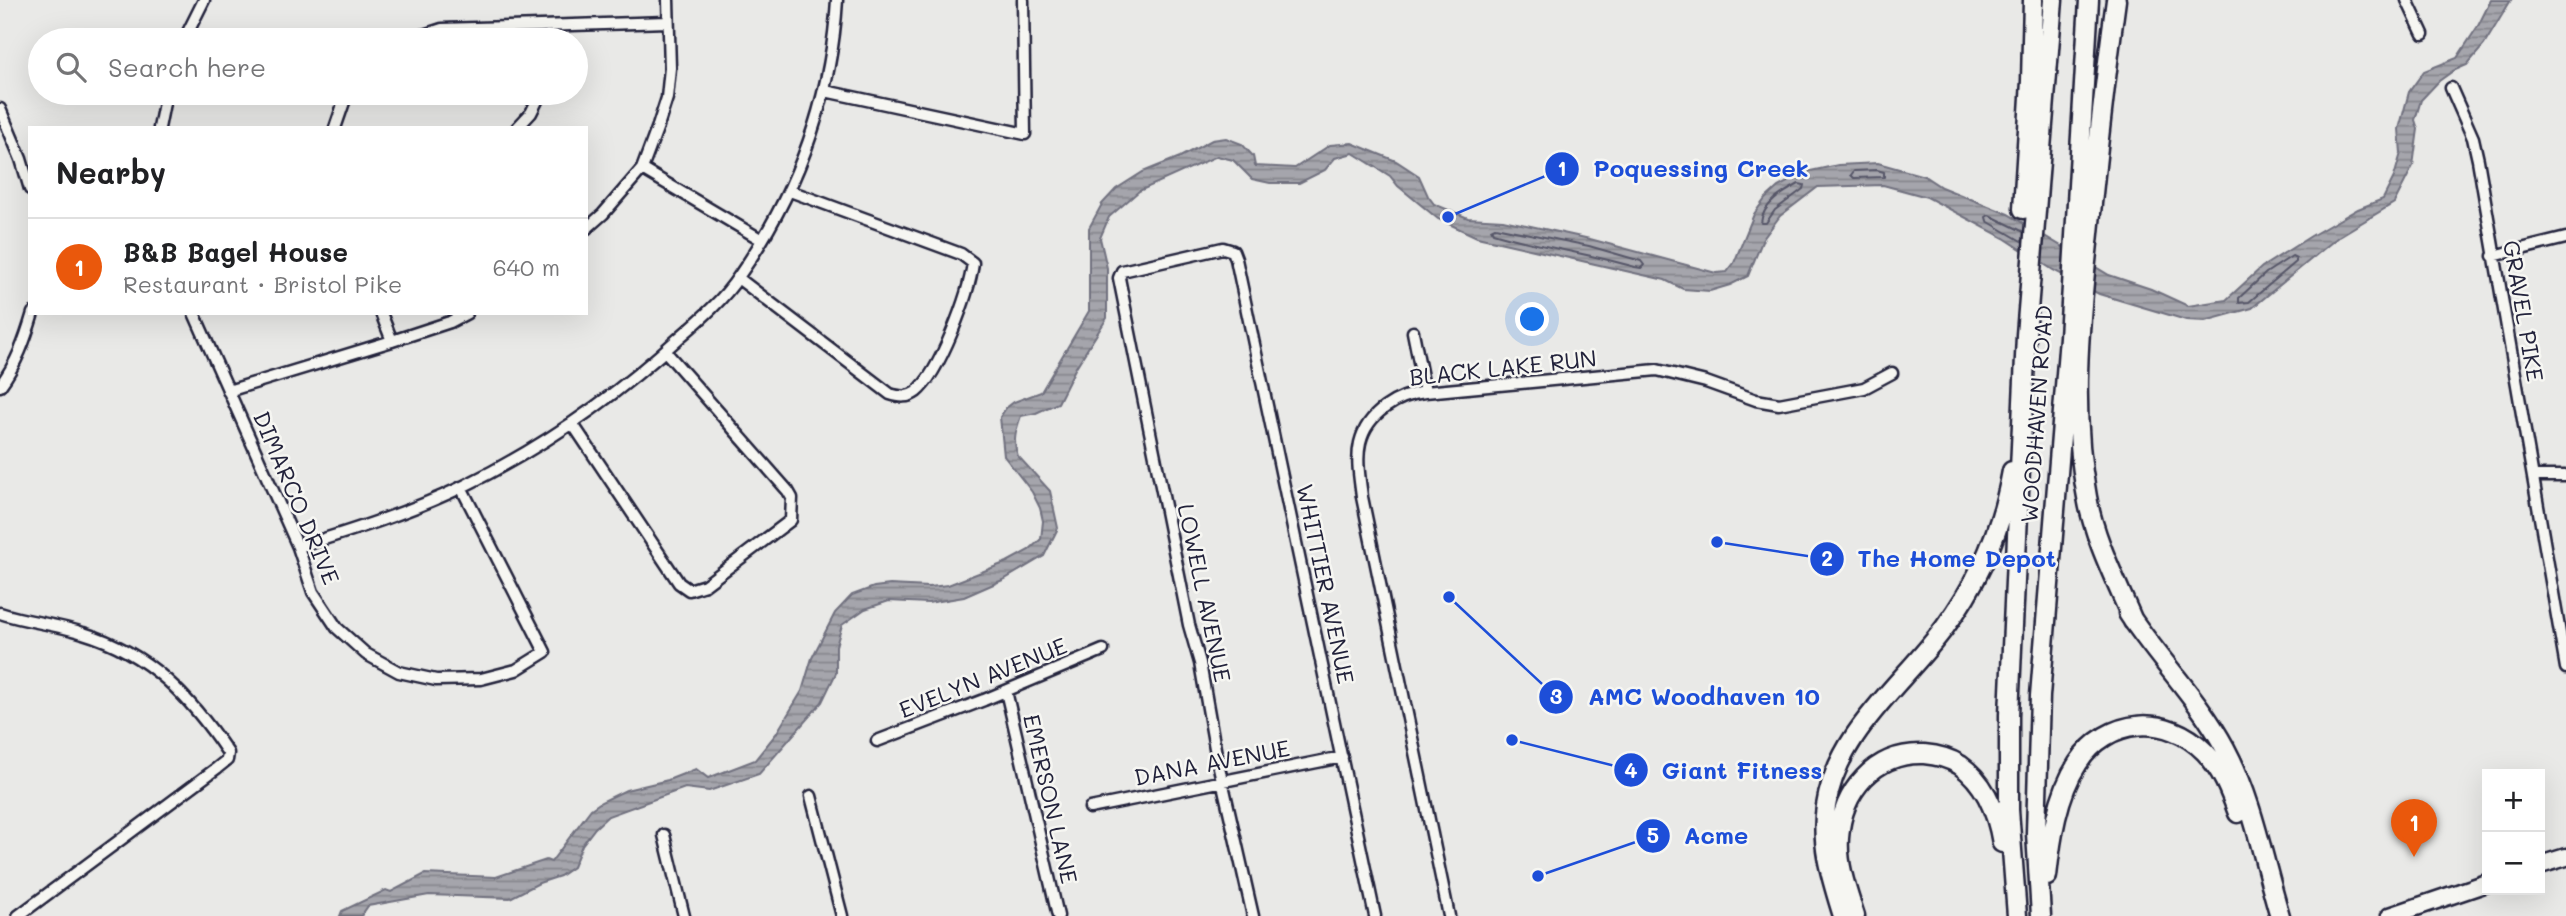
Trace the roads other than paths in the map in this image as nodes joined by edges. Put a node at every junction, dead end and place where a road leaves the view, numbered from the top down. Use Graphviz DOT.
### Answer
graph roads {
  1 [pos="204,0"];
  2 [pos="668,0"];
  3 [pos="837,0"];
  4 [pos="1023,0"];
  5 [pos="2033,0"];
  6 [pos="2053,0"];
  7 [pos="2116,0"];
  8 [pos="2407,0"];
  9 [pos="2089,3"];
  10 [pos="668,22"];
  11 [pos="551,26"];
  12 [pos="190,28"];
  13 [pos="478,28"];
  14 [pos="2423,34"];
  15 [pos="2451,88"];
  16 [pos="825,91"];
  17 [pos="164,105"];
  18 [pos="343,105"];
  19 [pos="535,105"];
  20 [pos="0,109"];
  21 [pos="159,126"];
  22 [pos="336,126"];
  23 [pos="519,126"];
  24 [pos="642,169"];
  25 [pos="28,182"];
  26 [pos="790,191"];
  27 [pos="2028,221"];
  28 [pos="588,227"];
  29 [pos="2566,238"];
  30 [pos="762,240"];
  31 [pos="2080,248"];
  32 [pos="2494,256"];
  33 [pos="1236,259"];
  34 [pos="2026,259"];
  35 [pos="738,278"];
  36 [pos="2077,285"];
  37 [pos="32,315"];
  38 [pos="195,315"];
  39 [pos="382,315"];
  40 [pos="463,315"];
  41 [pos="1413,331"];
  42 [pos="2026,335"];
  43 [pos="2069,337"];
  44 [pos="392,341"];
  45 [pos="665,351"];
  46 [pos="1892,373"];
  47 [pos="0,386"];
  48 [pos="228,391"];
  49 [pos="1425,392"];
  50 [pos="572,423"];
  51 [pos="2566,476"];
  52 [pos="2533,477"];
  53 [pos="461,487"];
  54 [pos="298,547"];
  55 [pos="1971,587"];
  56 [pos="0,613"];
  57 [pos="2133,621"];
  58 [pos="2563,630"];
  59 [pos="1103,650"];
  60 [pos="2566,668"];
  61 [pos="1006,691"];
  62 [pos="877,741"];
  63 [pos="1342,757"];
  64 [pos="1222,782"];
  65 [pos="811,796"];
  66 [pos="1090,808"];
  67 [pos="664,835"];
  68 [pos="2566,857"];
  69 [pos="2545,863"];
  70 [pos="2482,885"];
  71 [pos="2270,908"];
  72 [pos="2423,910"];
  73 [pos="18,916"];
  74 [pos="684,916"];
  75 [pos="842,916"];
  76 [pos="1058,916"];
  77 [pos="1253,916"];
  78 [pos="1375,916"];
  79 [pos="1449,916"];
  80 [pos="1843,916"];
  81 [pos="1856,916"];
  82 [pos="2017,916"];
  83 [pos="2041,916"];
  84 [pos="2280,916"];
  85 [pos="2296,916"];
  86 [pos="2390,916"];
  1 -- 12 [label="street"];
  2 -- 10 [label="street"];
  3 -- 16 [label="street"];
  4 -- 16 [label="street"];
  5 -- 27 [label="highway"];
  6 -- 27 [label="highway, WOODHAVEN ROAD"];
  7 -- 31 [label="highway"];
  8 -- 14 [label="street"];
  9 -- 31 [label="highway, WOODHAVEN ROAD"];
  10 -- 11 [label="street"];
  10 -- 24 [label="street"];
  11 -- 13 [label="street"];
  15 -- 32 [label="street, GRAVEL PIKE"];
  16 -- 26 [label="street"];
  17 -- 21 [label="street"];
  18 -- 22 [label="street"];
  19 -- 23 [label="street"];
  20 -- 25 [label="street"];
  24 -- 28 [label="street"];
  24 -- 30 [label="street"];
  26 -- 30 [label="street"];
  26 -- 35 [label="street"];
  27 -- 34 [label="highway, WOODHAVEN ROAD"];
  29 -- 32 [label="street"];
  30 -- 35 [label="street"];
  31 -- 36 [label="highway, WOODHAVEN ROAD"];
  32 -- 52 [label="street, GRAVEL PIKE"];
  33 -- 63 [label="street, WHITTIER AVENUE"];
  33 -- 64 [label="street, LOWELL AVENUE"];
  34 -- 42 [label="highway, WOODHAVEN ROAD"];
  34 -- 55 [label="highway"];
  35 -- 45 [label="street"];
  36 -- 43 [label="highway, WOODHAVEN ROAD"];
  36 -- 57 [label="highway"];
  37 -- 47 [label="street"];
  38 -- 48 [label="street, DIMARCO DRIVE"];
  39 -- 44 [label="street"];
  40 -- 44 [label="street"];
  41 -- 49 [label="street"];
  42 -- 55 [label="highway"];
  42 -- 82 [label="highway, WOODHAVEN ROAD"];
  43 -- 57 [label="highway"];
  43 -- 83 [label="highway, WOODHAVEN ROAD"];
  44 -- 48 [label="street"];
  45 -- 50 [label="street"];
  45 -- 50 [label="street"];
  46 -- 49 [label="street, BLACK LAKE RUN"];
  48 -- 54 [label="street, DIMARCO DRIVE"];
  49 -- 79 [label="street, BLACK LAKE RUN"];
  50 -- 53 [label="street"];
  51 -- 52 [label="street"];
  52 -- 58 [label="street, GRAVEL PIKE"];
  53 -- 54 [label="street"];
  53 -- 54 [label="street, DIMARCO DRIVE"];
  55 -- 80 [label="highway"];
  56 -- 73 [label="street"];
  57 -- 71 [label="highway"];
  58 -- 60 [label="street, GRAVEL PIKE"];
  59 -- 61 [label="street, EVELYN AVENUE"];
  61 -- 62 [label="street, EVELYN AVENUE"];
  61 -- 76 [label="street, EMERSON LANE"];
  63 -- 64 [label="street, DANA AVENUE"];
  63 -- 78 [label="street, WHITTIER AVENUE"];
  64 -- 66 [label="street, DANA AVENUE"];
  64 -- 77 [label="street, LOWELL AVENUE"];
  65 -- 75 [label="street"];
  67 -- 74 [label="street"];
  68 -- 69 [label="main road"];
  70 -- 72 [label="main road"];
  71 -- 83 [label="highway"];
  71 -- 84 [label="highway"];
  71 -- 85 [label="highway"];
  72 -- 86 [label="main road"];
  81 -- 82 [label="highway"];
}
